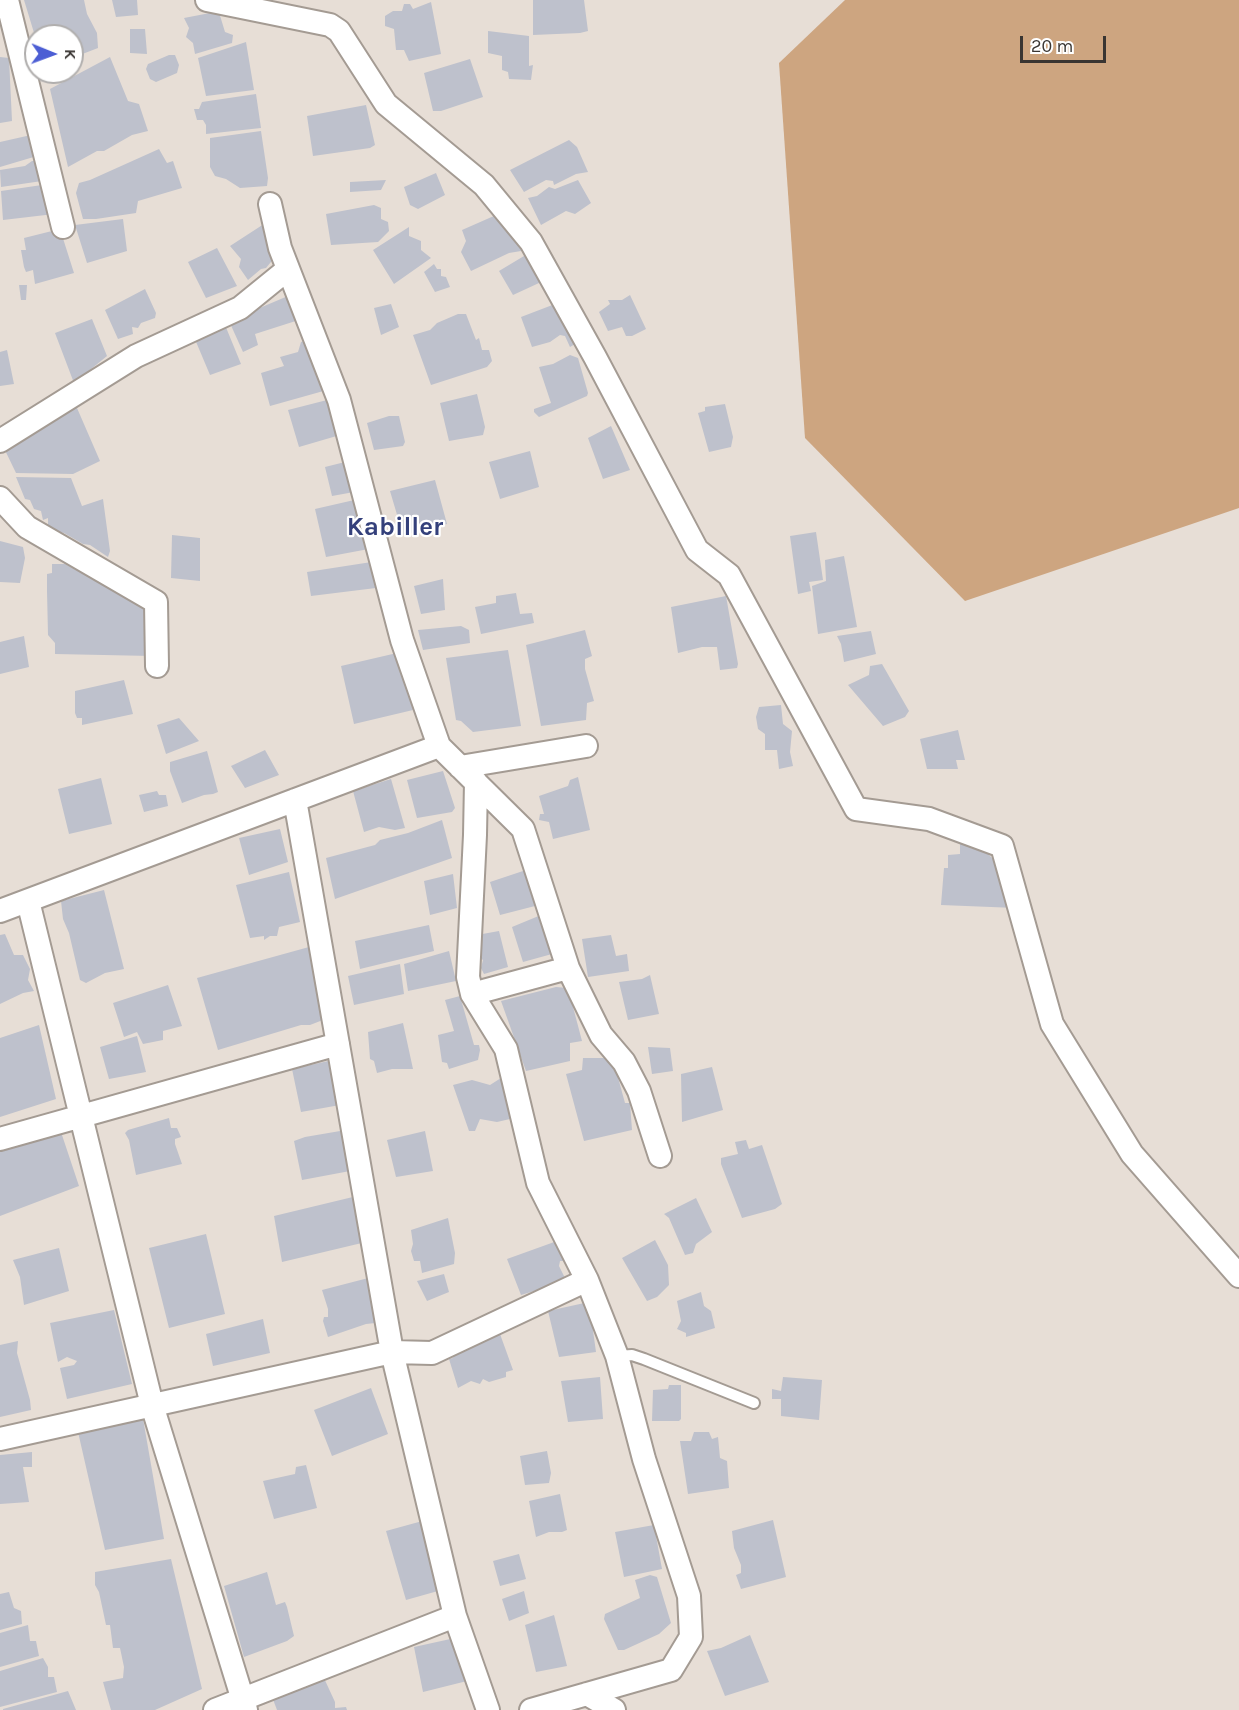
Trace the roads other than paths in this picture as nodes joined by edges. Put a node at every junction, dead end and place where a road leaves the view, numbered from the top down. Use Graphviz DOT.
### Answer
graph roads {
  1 [pos="7,0"];
  2 [pos="207,0"];
  3 [pos="229,3"];
  4 [pos="270,204"];
  5 [pos="63,227"];
  6 [pos="288,269"];
  7 [pos="0,441"];
  8 [pos="0,498"];
  9 [pos="157,666"];
  10 [pos="439,746"];
  11 [pos="586,746"];
  12 [pos="468,774"];
  13 [pos="295,800"];
  14 [pos="28,901"];
  15 [pos="0,911"];
  16 [pos="568,968"];
  17 [pos="472,994"];
  18 [pos="338,1044"];
  19 [pos="81,1116"];
  20 [pos="0,1139"];
  21 [pos="660,1156"];
  22 [pos="1239,1276"];
  23 [pos="587,1280"];
  24 [pos="392,1352"];
  25 [pos="617,1356"];
  26 [pos="754,1403"];
  27 [pos="152,1405"];
  28 [pos="0,1439"];
  29 [pos="455,1616"];
  30 [pos="587,1694"];
  31 [pos="244,1704"];
  32 [pos="215,1710"];
  33 [pos="488,1710"];
  34 [pos="531,1710"];
  35 [pos="614,1710"];
  1 -- 5 [label="street"];
  2 -- 3 [label="street"];
  3 -- 22 [label="street"];
  4 -- 6 [label="street"];
  6 -- 7 [label="street"];
  6 -- 10 [label="street"];
  8 -- 9 [label="street"];
  10 -- 12 [label="street"];
  10 -- 13 [label="street"];
  11 -- 12 [label="street"];
  12 -- 16 [label="street"];
  12 -- 17 [label="street"];
  13 -- 14 [label="street"];
  13 -- 18 [label="street"];
  14 -- 15 [label="street"];
  14 -- 19 [label="street"];
  16 -- 17 [label="street"];
  16 -- 21 [label="street"];
  17 -- 23 [label="street"];
  18 -- 19 [label="street"];
  18 -- 24 [label="street"];
  19 -- 20 [label="street"];
  19 -- 27 [label="street"];
  23 -- 24 [label="street"];
  23 -- 25 [label="street"];
  24 -- 27 [label="street"];
  24 -- 29 [label="street"];
  25 -- 26 [label="lane"];
  25 -- 30 [label="street"];
  27 -- 28 [label="street"];
  27 -- 31 [label="street"];
  29 -- 31 [label="street"];
  29 -- 33 [label="street"];
  30 -- 34 [label="street"];
  30 -- 35 [label="street"];
  31 -- 32 [label="street"];
}
